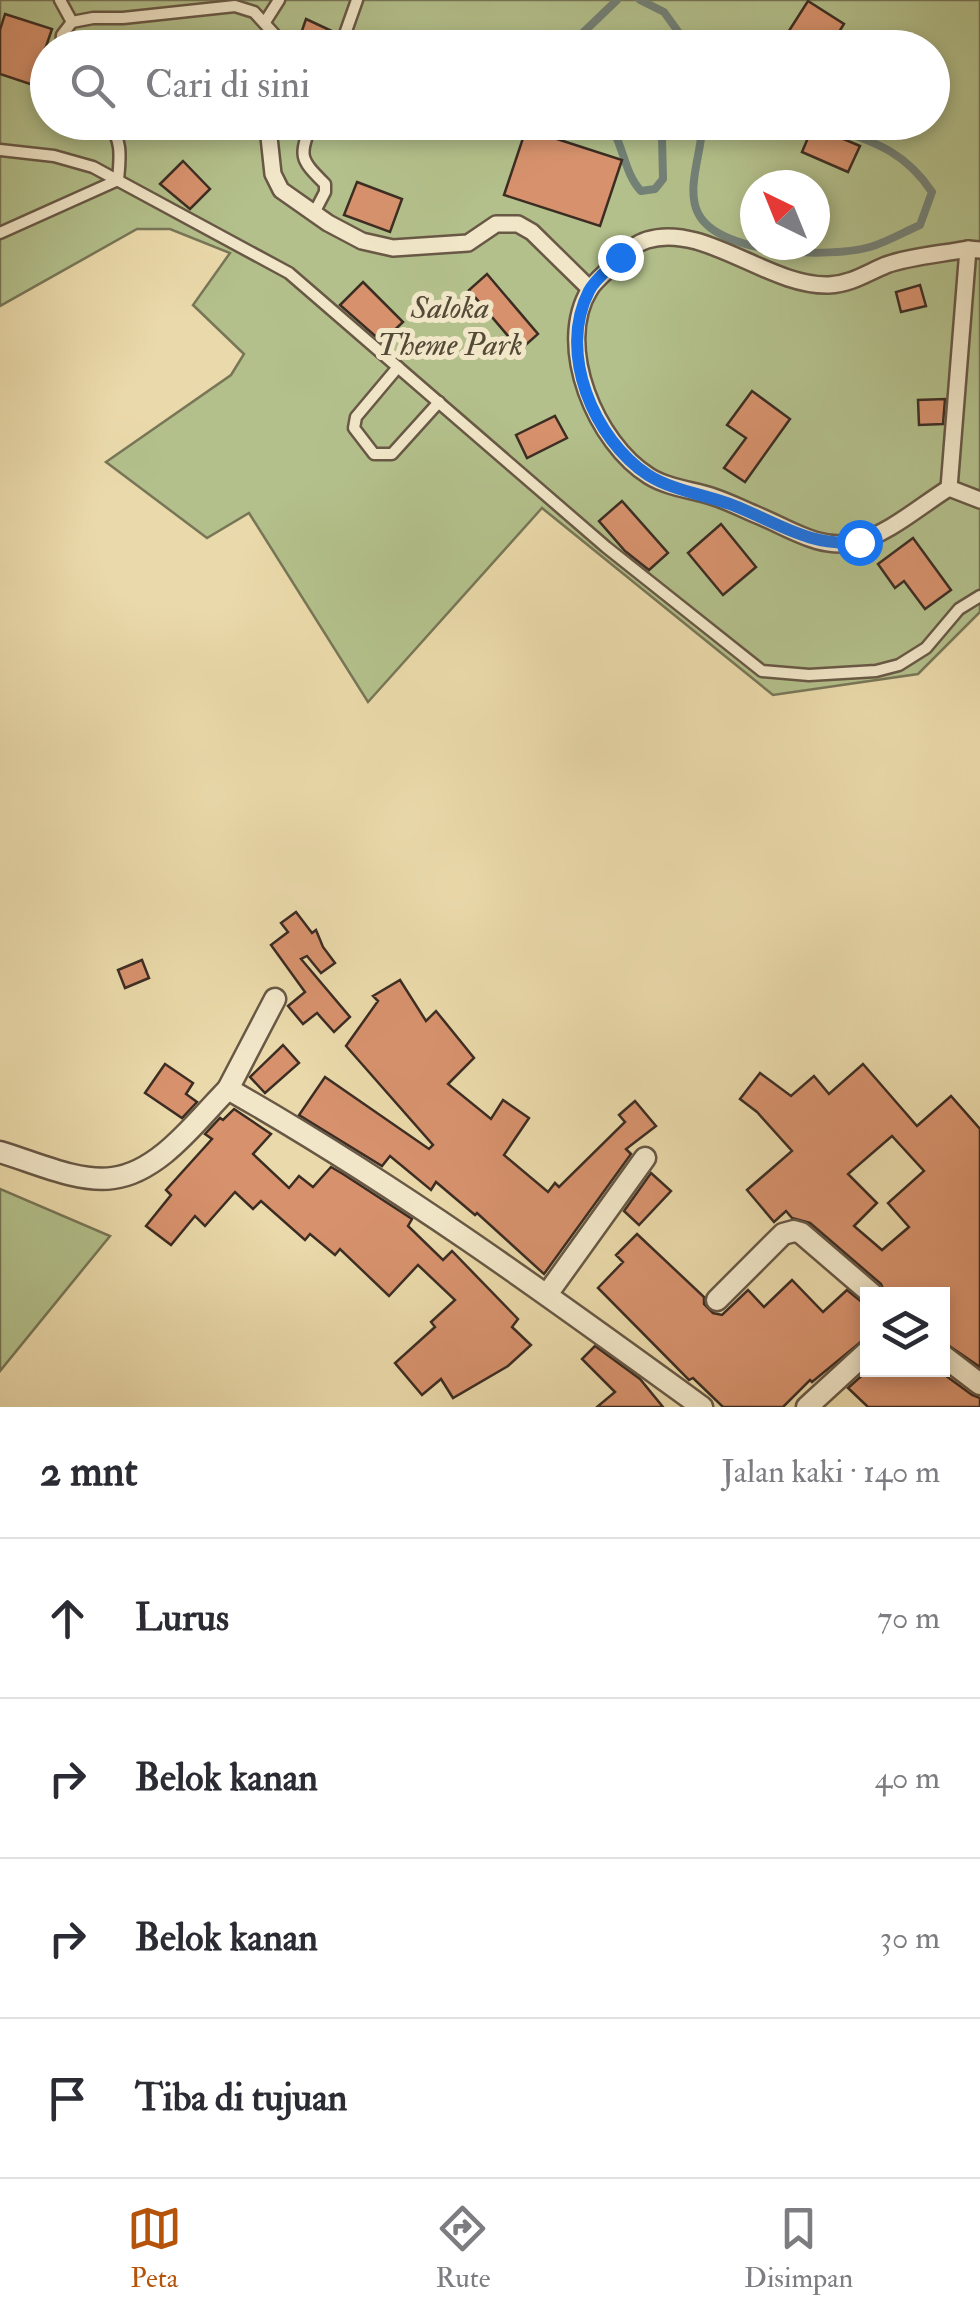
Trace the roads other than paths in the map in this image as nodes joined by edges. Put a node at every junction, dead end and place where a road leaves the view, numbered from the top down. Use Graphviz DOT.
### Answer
graph roads {
  1 [pos="60,0"];
  2 [pos="279,0"];
  3 [pos="357,0"];
  4 [pos="197,5"];
  5 [pos="72,22"];
  6 [pos="265,22"];
  7 [pos="66,30"];
  8 [pos="272,30"];
  9 [pos="346,30"];
  10 [pos="117,140"];
  11 [pos="268,140"];
  12 [pos="307,140"];
  13 [pos="0,150"];
  14 [pos="118,180"];
  15 [pos="314,213"];
  16 [pos="0,233"];
  17 [pos="974,250"];
  18 [pos="590,289"];
  19 [pos="398,366"];
  20 [pos="438,402"];
  21 [pos="948,488"];
  22 [pos="980,500"];
  23 [pos="980,596"];
  24 [pos="275,999"];
  25 [pos="228,1089"];
  26 [pos="0,1152"];
  27 [pos="645,1158"];
  28 [pos="864,1287"];
  29 [pos="548,1293"];
  30 [pos="717,1300"];
  31 [pos="860,1358"];
  32 [pos="950,1361"];
  33 [pos="980,1384"];
  34 [pos="702,1407"];
  35 [pos="807,1407"];
  1 -- 5 [label="lane"];
  2 -- 6 [label="lane"];
  3 -- 9 [label="lane"];
  4 -- 5 [label="lane"];
  4 -- 6 [label="lane"];
  5 -- 7 [label="lane"];
  6 -- 8 [label="lane"];
  10 -- 14 [label="lane"];
  11 -- 15 [label="street"];
  12 -- 15 [label="lane"];
  13 -- 14 [label="lane"];
  14 -- 16 [label="lane"];
  14 -- 19 [label="lane"];
  15 -- 18 [label="street"];
  17 -- 18 [label="street"];
  17 -- 21 [label="street"];
  18 -- 21 [label="street"];
  19 -- 20 [label="lane"];
  19 -- 20 [label="lane"];
  20 -- 23 [label="lane"];
  21 -- 22 [label="street"];
  24 -- 25 [label="street"];
  25 -- 26 [label="street"];
  25 -- 29 [label="street"];
  27 -- 29 [label="street"];
  28 -- 30 [label="street"];
  29 -- 34 [label="street"];
  31 -- 35 [label="street"];
  32 -- 33 [label="street"];
}
